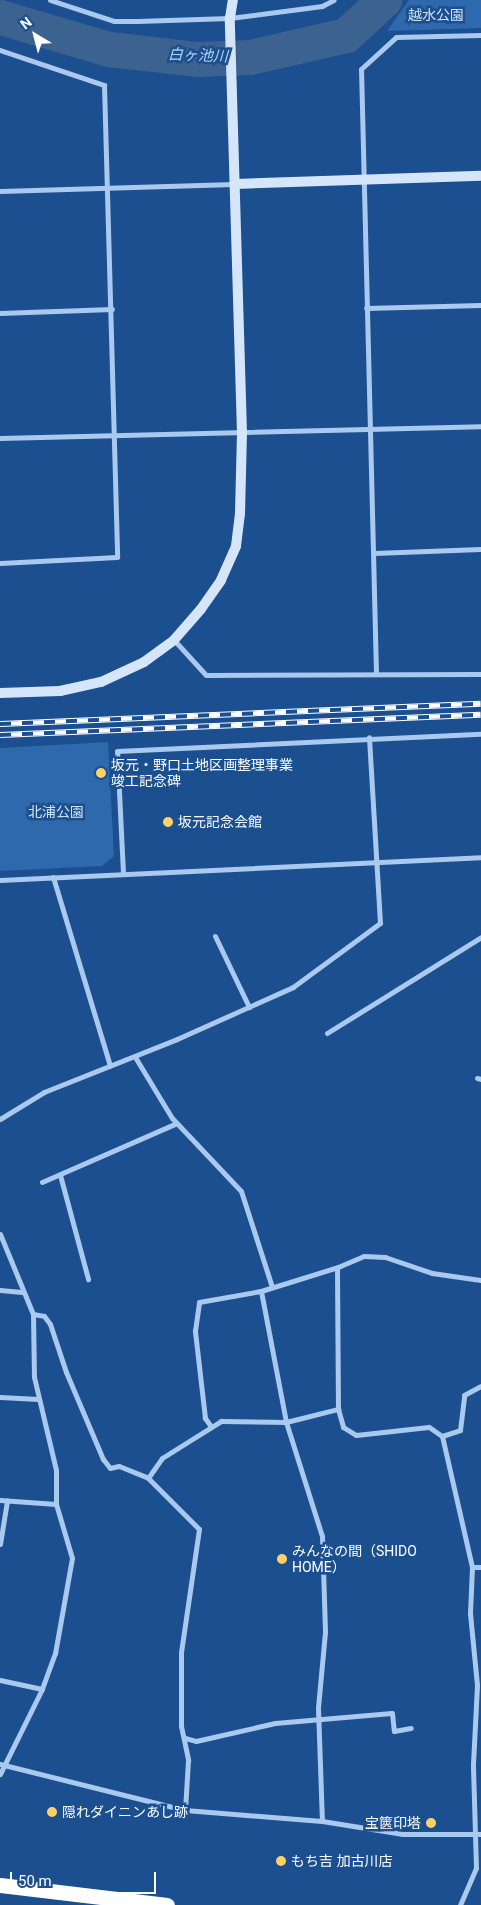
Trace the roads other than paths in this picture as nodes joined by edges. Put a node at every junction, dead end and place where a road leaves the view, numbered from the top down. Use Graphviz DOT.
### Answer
graph roads {
  1 [pos="50,0"];
  2 [pos="233,0"];
  3 [pos="334,0"];
  4 [pos="230,18"];
  5 [pos="481,35"];
  6 [pos="0,50"];
  7 [pos="481,176"];
  8 [pos="364,179"];
  9 [pos="235,184"];
  10 [pos="108,186"];
  11 [pos="0,191"];
  12 [pos="481,305"];
  13 [pos="366,308"];
  14 [pos="112,309"];
  15 [pos="0,313"];
  16 [pos="481,426"];
  17 [pos="370,427"];
  18 [pos="242,433"];
  19 [pos="115,435"];
  20 [pos="0,438"];
  21 [pos="481,549"];
  22 [pos="374,553"];
  23 [pos="0,563"];
  24 [pos="174,640"];
  25 [pos="376,673"];
  26 [pos="481,674"];
  27 [pos="0,693"];
  28 [pos="481,734"];
  29 [pos="369,737"];
  30 [pos="481,857"];
  31 [pos="378,861"];
  32 [pos="123,873"];
  33 [pos="53,877"];
  34 [pos="0,880"];
  35 [pos="215,936"];
  36 [pos="481,936"];
  37 [pos="249,1007"];
  38 [pos="327,1033"];
  39 [pos="135,1057"];
  40 [pos="110,1066"];
  41 [pos="0,1119"];
  42 [pos="177,1123"];
  43 [pos="60,1175"];
  44 [pos="42,1182"];
  45 [pos="0,1234"];
  46 [pos="337,1268"];
  47 [pos="88,1279"];
  48 [pos="481,1280"];
  49 [pos="272,1287"];
  50 [pos="0,1290"];
  51 [pos="261,1291"];
  52 [pos="22,1292"];
  53 [pos="33,1314"];
  54 [pos="481,1386"];
  55 [pos="0,1397"];
  56 [pos="38,1399"];
  57 [pos="338,1410"];
  58 [pos="286,1422"];
  59 [pos="210,1425"];
  60 [pos="442,1436"];
  61 [pos="148,1478"];
  62 [pos="0,1500"];
  63 [pos="7,1501"];
  64 [pos="56,1504"];
  65 [pos="0,1544"];
  66 [pos="472,1567"];
  67 [pos="481,1567"];
  68 [pos="0,1680"];
  69 [pos="479,1685"];
  70 [pos="42,1689"];
  71 [pos="319,1718"];
  72 [pos="411,1728"];
  73 [pos="185,1738"];
  74 [pos="2,1764"];
  75 [pos="0,1774"];
  76 [pos="186,1810"];
  77 [pos="322,1821"];
  78 [pos="474,1834"];
  79 [pos="481,1834"];
  80 [pos="0,1885"];
  81 [pos="167,1905"];
  82 [pos="460,1905"];
  1 -- 4 [label="street"];
  2 -- 4 [label="street"];
  3 -- 4 [label="street"];
  4 -- 9 [label="street"];
  5 -- 8 [label="street"];
  6 -- 10 [label="street"];
  7 -- 8 [label="street"];
  8 -- 9 [label="street"];
  8 -- 13 [label="street"];
  9 -- 10 [label="street"];
  9 -- 18 [label="street"];
  10 -- 11 [label="street"];
  10 -- 14 [label="street"];
  12 -- 13 [label="street"];
  13 -- 17 [label="street"];
  14 -- 15 [label="street"];
  14 -- 19 [label="street"];
  16 -- 17 [label="street"];
  17 -- 18 [label="street"];
  17 -- 22 [label="street"];
  18 -- 19 [label="street"];
  18 -- 24 [label="street"];
  19 -- 20 [label="street"];
  19 -- 23 [label="street"];
  21 -- 22 [label="street"];
  22 -- 25 [label="street"];
  24 -- 25 [label="street"];
  24 -- 27 [label="street"];
  25 -- 26 [label="street"];
  28 -- 29 [label="street"];
  29 -- 31 [label="street"];
  29 -- 32 [label="street"];
  30 -- 31 [label="street"];
  31 -- 32 [label="street"];
  31 -- 37 [label="street"];
  32 -- 33 [label="street"];
  33 -- 34 [label="street"];
  33 -- 40 [label="street"];
  35 -- 37 [label="street"];
  36 -- 38 [label="street"];
  37 -- 39 [label="street"];
  39 -- 40 [label="street"];
  39 -- 42 [label="street"];
  40 -- 41 [label="street"];
  42 -- 43 [label="street"];
  42 -- 49 [label="street"];
  43 -- 44 [label="street"];
  43 -- 47 [label="street"];
  45 -- 52 [label="street"];
  46 -- 48 [label="street"];
  46 -- 49 [label="street"];
  46 -- 57 [label="street"];
  49 -- 51 [label="street"];
  50 -- 52 [label="street"];
  51 -- 58 [label="street"];
  51 -- 59 [label="street"];
  52 -- 53 [label="street"];
  53 -- 56 [label="street"];
  53 -- 61 [label="street"];
  54 -- 60 [label="street"];
  55 -- 56 [label="street"];
  56 -- 64 [label="street"];
  57 -- 58 [label="street"];
  57 -- 60 [label="street"];
  58 -- 59 [label="street"];
  58 -- 71 [label="street"];
  59 -- 61 [label="street"];
  60 -- 66 [label="street"];
  61 -- 73 [label="street"];
  62 -- 63 [label="street"];
  63 -- 64 [label="street"];
  63 -- 65 [label="street"];
  64 -- 70 [label="street"];
  66 -- 67 [label="street"];
  66 -- 69 [label="street"];
  68 -- 70 [label="street"];
  69 -- 78 [label="street"];
  70 -- 74 [label="street"];
  71 -- 72 [label="street"];
  71 -- 73 [label="street"];
  71 -- 77 [label="street"];
  73 -- 76 [label="street"];
  74 -- 75 [label="street"];
  74 -- 76 [label="street"];
  76 -- 77 [label="street"];
  77 -- 78 [label="street"];
  78 -- 79 [label="street"];
  78 -- 82 [label="street"];
  80 -- 81 [label="highway"];
}
